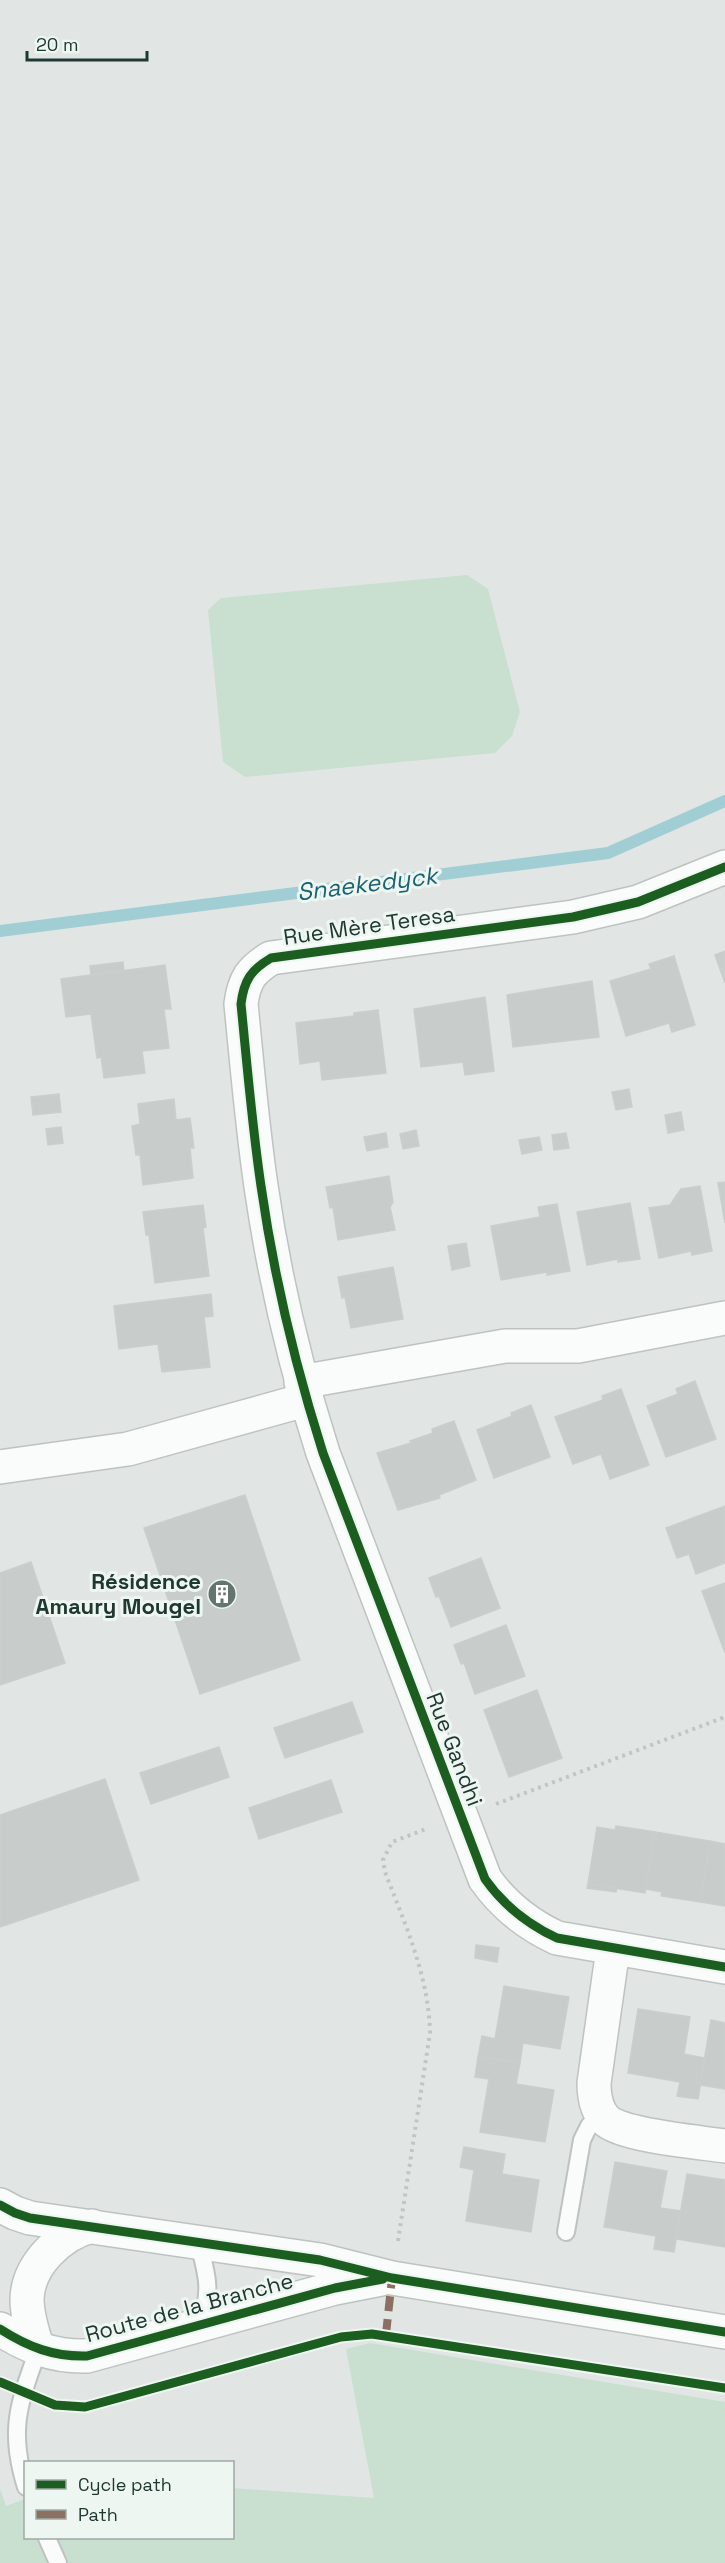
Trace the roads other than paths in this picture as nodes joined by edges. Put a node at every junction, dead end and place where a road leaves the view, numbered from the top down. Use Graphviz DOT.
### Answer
graph roads {
  1 [pos="725,867"];
  2 [pos="725,1318"];
  3 [pos="303,1391"];
  4 [pos="0,1467"];
  5 [pos="613,1949"];
  6 [pos="725,1967"];
  7 [pos="601,2113"];
  8 [pos="725,2146"];
  9 [pos="0,2205"];
  10 [pos="92,2226"];
  11 [pos="566,2232"];
  12 [pos="198,2241"];
  13 [pos="392,2278"];
  14 [pos="199,2326"];
  15 [pos="0,2330"];
  16 [pos="725,2332"];
  17 [pos="38,2350"];
  18 [pos="24,2479"];
  19 [pos="47,2539"];
  20 [pos="58,2563"];
  1 -- 3 [label="street, Rue Mère Teresa"];
  2 -- 3 [label="street"];
  3 -- 4 [label="street"];
  3 -- 5 [label="street, Rue Gandhi"];
  5 -- 6 [label="street, Rue Gandhi"];
  5 -- 7 [label="street"];
  7 -- 8 [label="street"];
  7 -- 11 [label="lane"];
  9 -- 10 [label="street, Route de la Branche"];
  10 -- 12 [label="street, Route de la Branche"];
  10 -- 17 [label="street"];
  12 -- 13 [label="street, Route de la Branche"];
  12 -- 14 [label="lane"];
  13 -- 14 [label="street, Route de la Branche"];
  13 -- 16 [label="street, Route de la Branche"];
  14 -- 17 [label="street, Route de la Branche"];
  15 -- 17 [label="street, Route de la Branche"];
  17 -- 18 [label="lane"];
  19 -- 20 [label="lane"];
}
